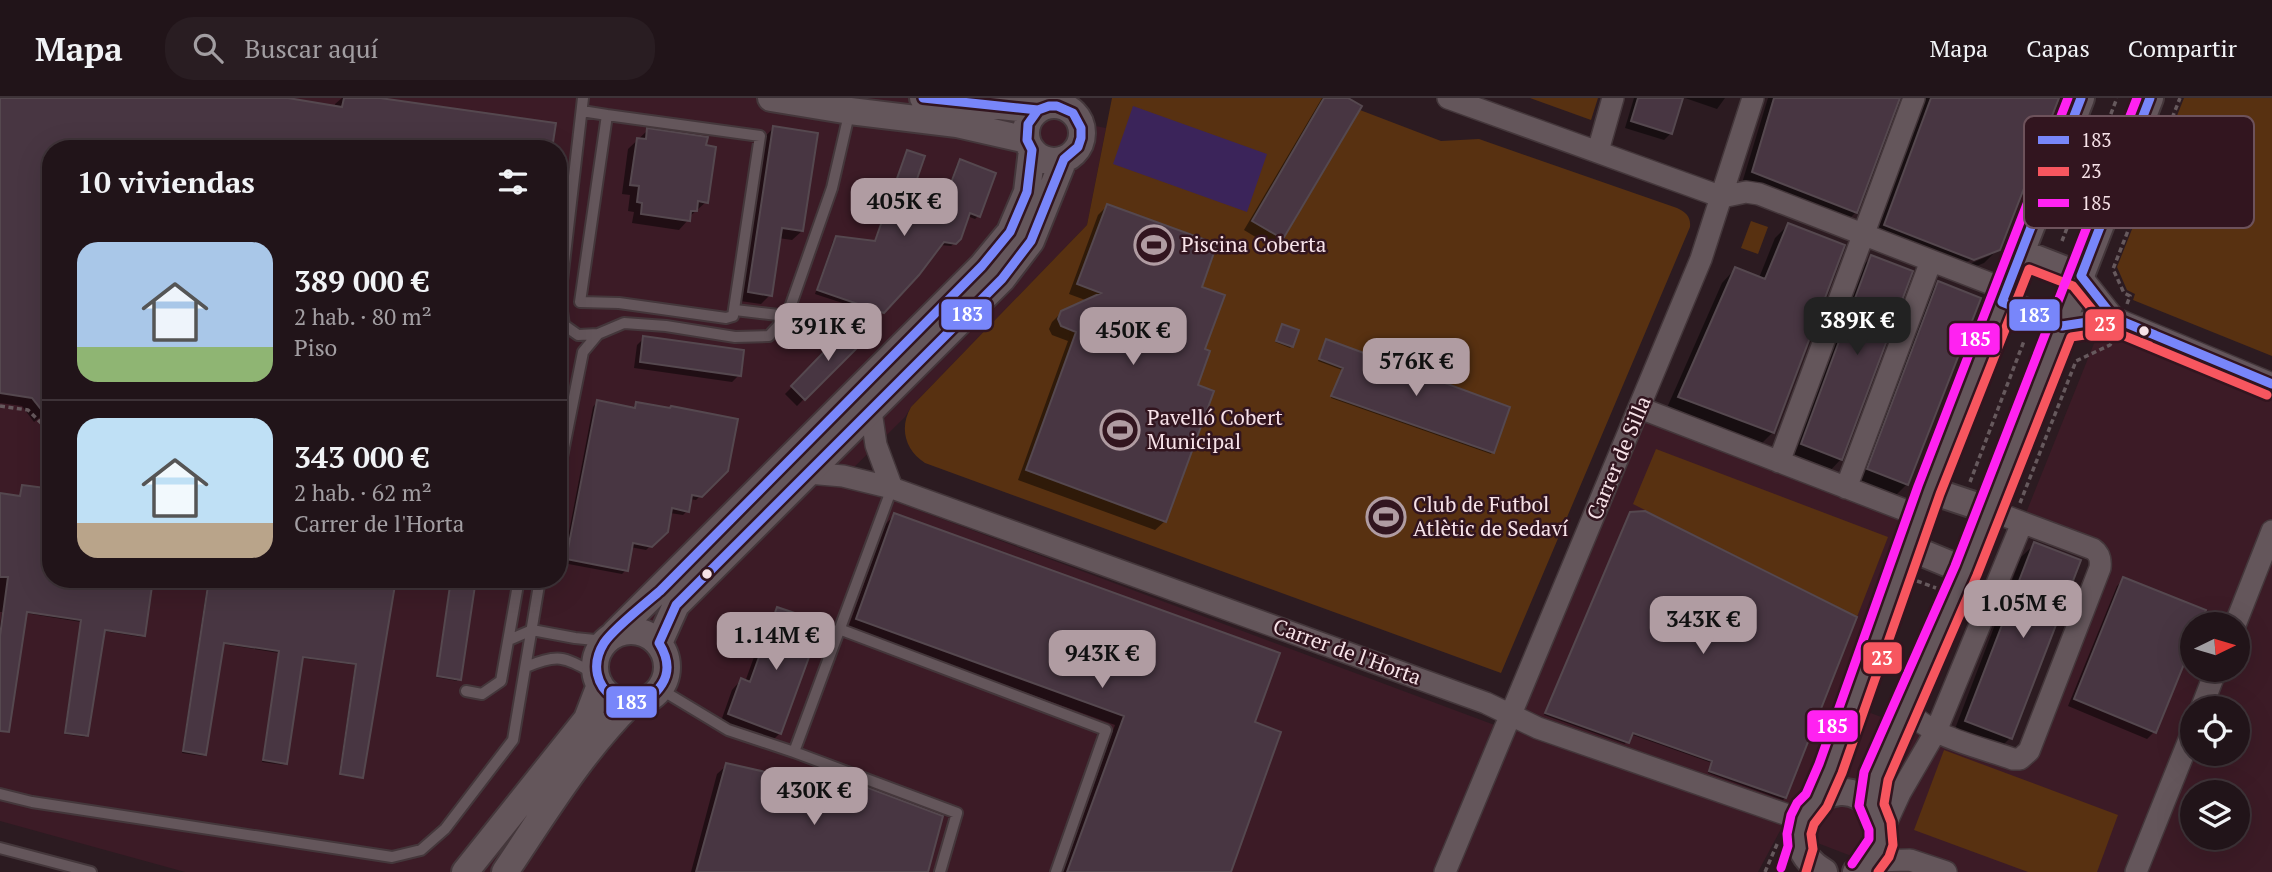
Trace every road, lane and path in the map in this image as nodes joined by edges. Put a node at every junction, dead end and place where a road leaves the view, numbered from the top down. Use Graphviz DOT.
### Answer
graph roads {
  1 [pos="583,98"];
  2 [pos="771,98"];
  3 [pos="923,98"];
  4 [pos="1448,98"];
  5 [pos="1613,98"];
  6 [pos="1753,98"];
  7 [pos="1914,98"];
  8 [pos="2081,98"];
  9 [pos="2117,98"];
  10 [pos="2150,98"];
  11 [pos="2180,98"];
  12 [pos="842,104"];
  13 [pos="1047,105"];
  14 [pos="1078,109"];
  15 [pos="582,111"];
  16 [pos="607,115"];
  17 [pos="2074,116"];
  18 [pos="2110,116"];
  19 [pos="2143,116"];
  20 [pos="2173,116"];
  21 [pos="1029,145"];
  22 [pos="1598,150"];
  23 [pos="1064,159"];
  24 [pos="1723,197"];
  25 [pos="2032,228"];
  26 [pos="2067,228"];
  27 [pos="2100,228"];
  28 [pos="2129,228"];
  29 [pos="567,233"];
  30 [pos="1863,234"];
  31 [pos="2062,241"];
  32 [pos="2022,253"];
  33 [pos="1931,261"];
  34 [pos="2081,276"];
  35 [pos="2005,296"];
  36 [pos="735,310"];
  37 [pos="787,316"];
  38 [pos="2118,319"];
  39 [pos="2062,326"];
  40 [pos="567,327"];
  41 [pos="598,334"];
  42 [pos="2024,341"];
  43 [pos="2272,384"];
  44 [pos="0,406"];
  45 [pos="1640,408"];
  46 [pos="871,411"];
  47 [pos="42,423"];
  48 [pos="567,432"];
  49 [pos="1779,462"];
  50 [pos="808,473"];
  51 [pos="1970,481"];
  52 [pos="892,488"];
  53 [pos="1846,488"];
  54 [pos="1929,490"];
  55 [pos="1989,510"];
  56 [pos="2021,512"];
  57 [pos="1920,516"];
  58 [pos="2272,531"];
  59 [pos="1908,547"];
  60 [pos="1966,570"];
  61 [pos="1910,578"];
  62 [pos="518,588"];
  63 [pos="539,588"];
  64 [pos="1945,591"];
  65 [pos="2240,612"];
  66 [pos="839,629"];
  67 [pos="532,630"];
  68 [pos="610,637"];
  69 [pos="509,640"];
  70 [pos="659,643"];
  71 [pos="526,667"];
  72 [pos="597,680"];
  73 [pos="660,689"];
  74 [pos="466,691"];
  75 [pos="626,703"];
  76 [pos="1905,708"];
  77 [pos="1511,715"];
  78 [pos="587,719"];
  79 [pos="1936,731"];
  80 [pos="794,752"];
  81 [pos="2180,762"];
  82 [pos="0,794"];
  83 [pos="1871,806"];
  84 [pos="1809,811"];
  85 [pos="1882,835"];
  86 [pos="0,848"];
  87 [pos="1797,860"];
  88 [pos="1910,860"];
  89 [pos="1863,869"];
  90 [pos="91,872"];
  91 [pos="466,872"];
  92 [pos="505,872"];
  93 [pos="940,872"];
  94 [pos="1056,872"];
  95 [pos="1445,872"];
  96 [pos="1824,872"];
  97 [pos="1946,872"];
  98 [pos="2136,872"];
  1 -- 15 [label="lane"];
  2 -- 12 [label="street"];
  3 -- 13 [label="street"];
  4 -- 22 [label="street"];
  5 -- 22 [label="street"];
  6 -- 24 [label="street, Carrer de Silla"];
  7 -- 30 [label="street"];
  8 -- 17 [label="street"];
  9 -- 18 [label="path"];
  10 -- 19 [label="street"];
  11 -- 20 [label="path"];
  12 -- 21 [label="street"];
  12 -- 37 [label="lane"];
  13 -- 14 [label="street"];
  13 -- 21 [label="street"];
  14 -- 23 [label="street"];
  15 -- 16 [label="lane"];
  15 -- 29 [label="lane"];
  16 -- 36 [label="lane"];
  16 -- 36 [label="lane"];
  21 -- 23 [label="street"];
  21 -- 68 [label="street"];
  22 -- 24 [label="street"];
  23 -- 46 [label="street"];
  24 -- 30 [label="street"];
  24 -- 45 [label="street, Carrer de Silla"];
  25 -- 32 [label="street"];
  26 -- 31 [label="path"];
  27 -- 34 [label="street"];
  28 -- 38 [label="path"];
  30 -- 33 [label="street"];
  30 -- 49 [label="street"];
  32 -- 34 [label="street"];
  32 -- 35 [label="street"];
  33 -- 35 [label="street"];
  33 -- 53 [label="street"];
  34 -- 38 [label="street"];
  34 -- 39 [label="street"];
  35 -- 39 [label="street"];
  35 -- 54 [label="street"];
  36 -- 37 [label="lane"];
  37 -- 41 [label="lane"];
  38 -- 39 [label="street"];
  38 -- 43 [label="street"];
  38 -- 56 [label="path"];
  39 -- 55 [label="street"];
  40 -- 41 [label="lane"];
  41 -- 48 [label="lane"];
  42 -- 51 [label="path"];
  44 -- 47 [label="path"];
  45 -- 49 [label="street"];
  45 -- 77 [label="street, Carrer de Silla"];
  46 -- 50 [label="street"];
  46 -- 52 [label="street"];
  49 -- 53 [label="street"];
  50 -- 52 [label="street, Carrer de l'Horta"];
  50 -- 70 [label="street"];
  52 -- 66 [label="lane"];
  52 -- 77 [label="street, Carrer de l'Horta"];
  53 -- 57 [label="street"];
  54 -- 55 [label="street"];
  54 -- 57 [label="street"];
  55 -- 56 [label="street"];
  55 -- 60 [label="street"];
  56 -- 79 [label="street"];
  56 -- 79 [label="street"];
  57 -- 59 [label="street"];
  58 -- 65 [label="street"];
  59 -- 60 [label="street"];
  59 -- 84 [label="street"];
  60 -- 76 [label="street"];
  61 -- 64 [label="path"];
  62 -- 69 [label="lane"];
  63 -- 67 [label="lane"];
  66 -- 80 [label="lane"];
  66 -- 94 [label="lane"];
  67 -- 68 [label="lane"];
  67 -- 69 [label="lane"];
  67 -- 71 [label="lane"];
  68 -- 70 [label="street"];
  68 -- 72 [label="street"];
  69 -- 74 [label="lane"];
  70 -- 73 [label="street"];
  71 -- 72 [label="lane"];
  71 -- 82 [label="lane"];
  72 -- 75 [label="street"];
  72 -- 78 [label="street"];
  73 -- 75 [label="street"];
  73 -- 80 [label="lane"];
  75 -- 78 [label="street"];
  75 -- 92 [label="street"];
  76 -- 79 [label="street"];
  76 -- 83 [label="street"];
  77 -- 84 [label="street, Carrer de l'Horta"];
  77 -- 95 [label="street, Carrer de Silla"];
  78 -- 91 [label="street"];
  79 -- 85 [label="street"];
  80 -- 93 [label="lane"];
  81 -- 98 [label="street"];
  83 -- 84 [label="street"];
  83 -- 85 [label="street"];
  84 -- 87 [label="street"];
  85 -- 88 [label="street"];
  85 -- 89 [label="street"];
  86 -- 90 [label="lane"];
  87 -- 96 [label="street"];
  88 -- 89 [label="street"];
  88 -- 97 [label="street"];
}
